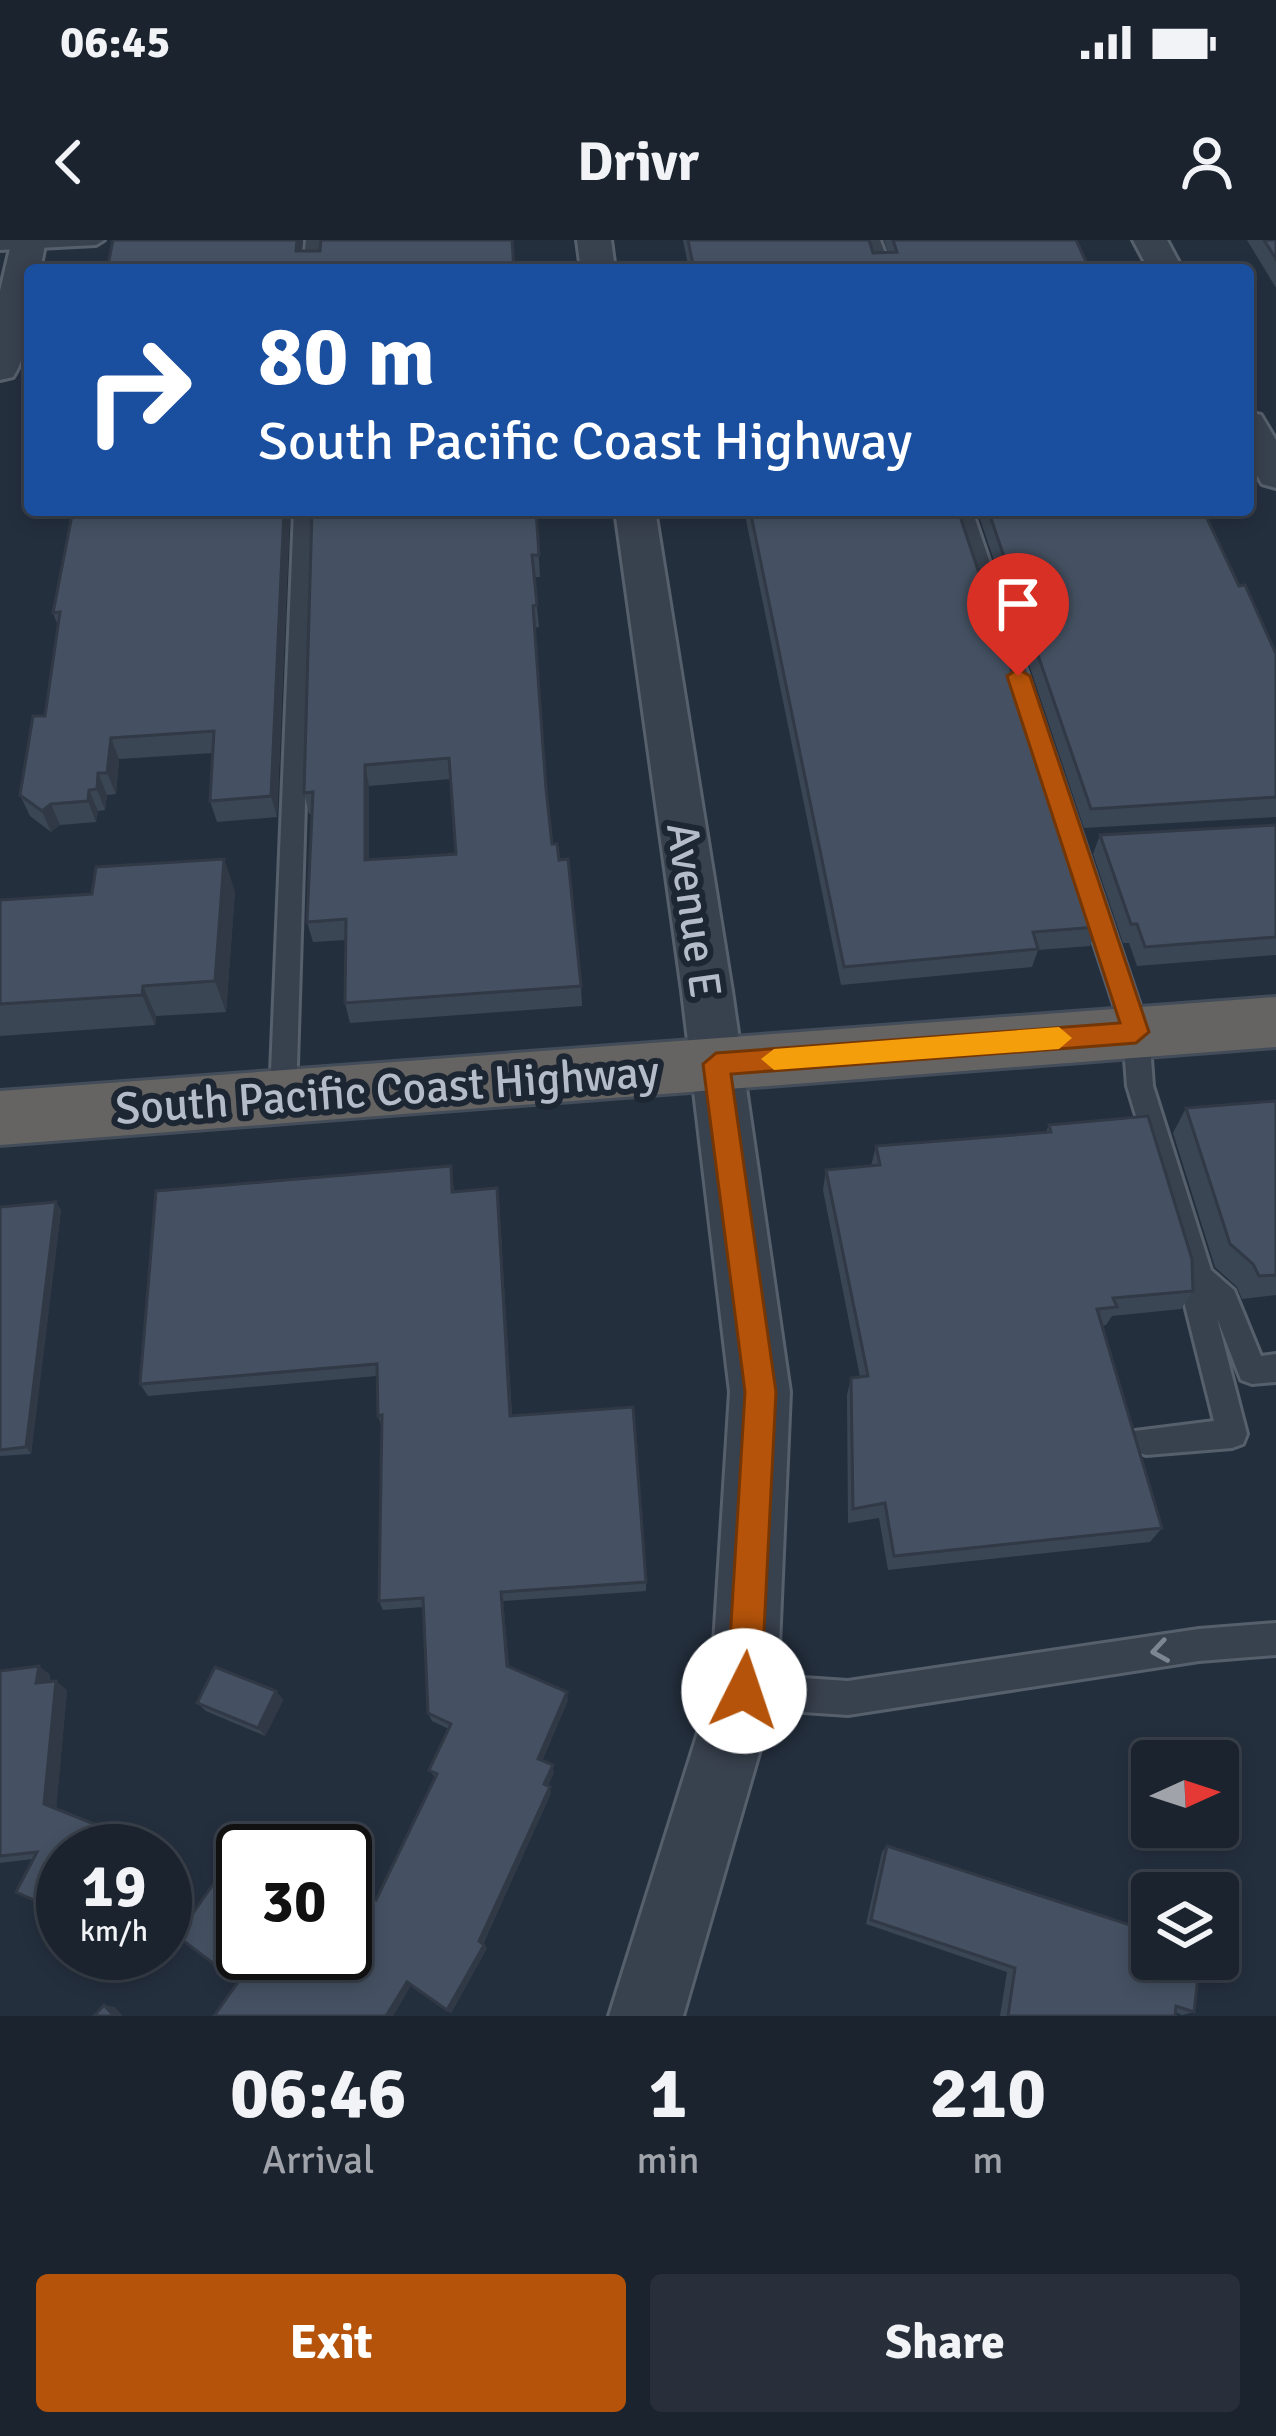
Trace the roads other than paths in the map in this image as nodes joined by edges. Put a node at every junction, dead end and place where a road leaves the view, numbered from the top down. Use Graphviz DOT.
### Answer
graph roads {
  1 [pos="96,240"];
  2 [pos="19,243"];
  3 [pos="0,369"];
  4 [pos="1254,434"];
  5 [pos="1276,476"];
  6 [pos="304,516"];
  7 [pos="635,516"];
  8 [pos="964,516"];
  9 [pos="1276,1022"];
  10 [pos="1136,1032"];
  11 [pos="716,1064"];
  12 [pos="283,1096"];
  13 [pos="0,1118"];
  14 [pos="1199,1276"];
  15 [pos="1276,1368"];
  16 [pos="1146,1441"];
  17 [pos="1276,1639"];
  18 [pos="744,1691"];
  19 [pos="646,2016"];
  1 -- 2 [label="lane"];
  2 -- 3 [label="street"];
  4 -- 5 [label="street"];
  6 -- 12 [label="lane"];
  7 -- 11 [label="street, Avenue E"];
  8 -- 10 [label="lane"];
  9 -- 10 [label="highway, South Pacific Coast Highway"];
  10 -- 11 [label="highway, South Pacific Coast Highway"];
  10 -- 14 [label="lane"];
  11 -- 12 [label="highway, South Pacific Coast Highway"];
  11 -- 18 [label="street, Avenue E"];
  12 -- 13 [label="highway, South Pacific Coast Highway"];
  14 -- 15 [label="lane"];
  14 -- 16 [label="lane"];
  17 -- 18 [label="lane, one-way"];
  18 -- 19 [label="street, Avenue E"];
}
